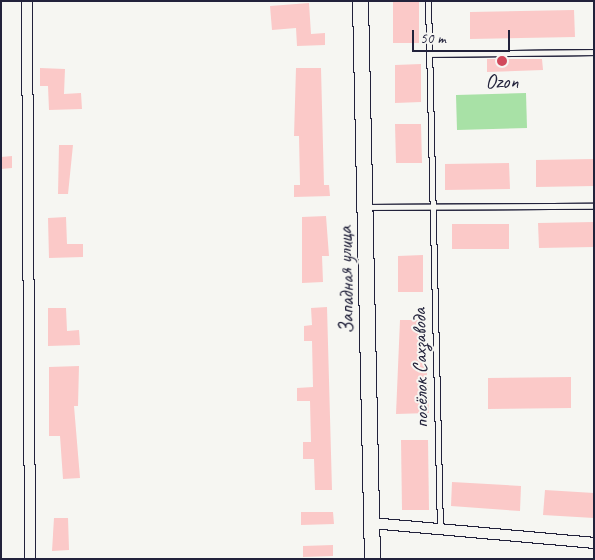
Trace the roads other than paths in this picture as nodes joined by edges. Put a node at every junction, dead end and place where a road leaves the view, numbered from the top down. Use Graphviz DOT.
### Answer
graph roads {
  1 [pos="27,1"];
  2 [pos="360,1"];
  3 [pos="428,1"];
  4 [pos="594,52"];
  5 [pos="430,54"];
  6 [pos="594,206"];
  7 [pos="365,207"];
  8 [pos="434,207"];
  9 [pos="371,523"];
  10 [pos="440,530"];
  11 [pos="594,543"];
  12 [pos="30,559"];
  13 [pos="372,559"];
  1 -- 12 [label="street"];
  2 -- 7 [label="street, Западная улица"];
  3 -- 5 [label="lane, посёлок Сахзавода"];
  4 -- 5 [label="lane"];
  5 -- 8 [label="lane, посёлок Сахзавода"];
  6 -- 8 [label="lane"];
  7 -- 8 [label="lane"];
  7 -- 9 [label="street, Западная улица"];
  8 -- 10 [label="lane, посёлок Сахзавода"];
  9 -- 10 [label="street"];
  9 -- 13 [label="street, Западная улица"];
  10 -- 11 [label="street"];
}
